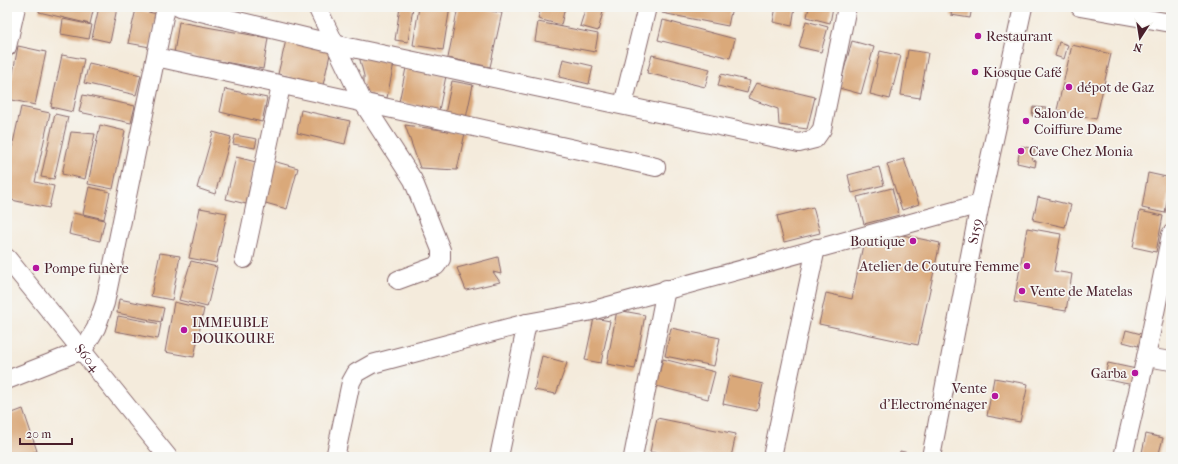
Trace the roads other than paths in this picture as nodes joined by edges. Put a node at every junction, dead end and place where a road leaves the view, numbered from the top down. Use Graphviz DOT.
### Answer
graph roads {
  1 [pos="16,7"];
  2 [pos="166,7"];
  3 [pos="180,7"];
  4 [pos="317,7"];
  5 [pos="647,7"];
  6 [pos="847,7"];
  7 [pos="1023,7"];
  8 [pos="1080,7"];
  9 [pos="1171,23"];
  10 [pos="334,44"];
  11 [pos="7,47"];
  12 [pos="156,58"];
  13 [pos="281,86"];
  14 [pos="364,104"];
  15 [pos="622,106"];
  16 [pos="656,167"];
  17 [pos="980,204"];
  18 [pos="1171,234"];
  19 [pos="816,248"];
  20 [pos="7,258"];
  21 [pos="244,259"];
  22 [pos="398,280"];
  23 [pos="666,289"];
  24 [pos="527,323"];
  25 [pos="83,350"];
  26 [pos="1146,357"];
  27 [pos="1171,361"];
  28 [pos="7,380"];
  29 [pos="168,457"];
  30 [pos="337,457"];
  31 [pos="499,457"];
  32 [pos="633,457"];
  33 [pos="772,457"];
  34 [pos="931,457"];
  35 [pos="1122,457"];
  1 -- 11 [label="street"];
  2 -- 12 [label="street"];
  3 -- 10 [label="street"];
  4 -- 10 [label="street"];
  5 -- 15 [label="street"];
  6 -- 15 [label="street"];
  7 -- 17 [label="street, S159"];
  8 -- 9 [label="street"];
  10 -- 14 [label="street"];
  10 -- 15 [label="street"];
  12 -- 13 [label="street"];
  12 -- 25 [label="street"];
  13 -- 14 [label="street"];
  13 -- 21 [label="street"];
  14 -- 16 [label="street"];
  14 -- 22 [label="street"];
  17 -- 19 [label="street"];
  17 -- 34 [label="street, S159"];
  18 -- 26 [label="street"];
  19 -- 23 [label="street"];
  19 -- 33 [label="street"];
  20 -- 25 [label="street, S604"];
  23 -- 24 [label="street"];
  23 -- 32 [label="street"];
  24 -- 30 [label="street"];
  24 -- 31 [label="street"];
  25 -- 28 [label="street"];
  25 -- 29 [label="street, S604"];
  26 -- 27 [label="street"];
  26 -- 35 [label="street"];
}
